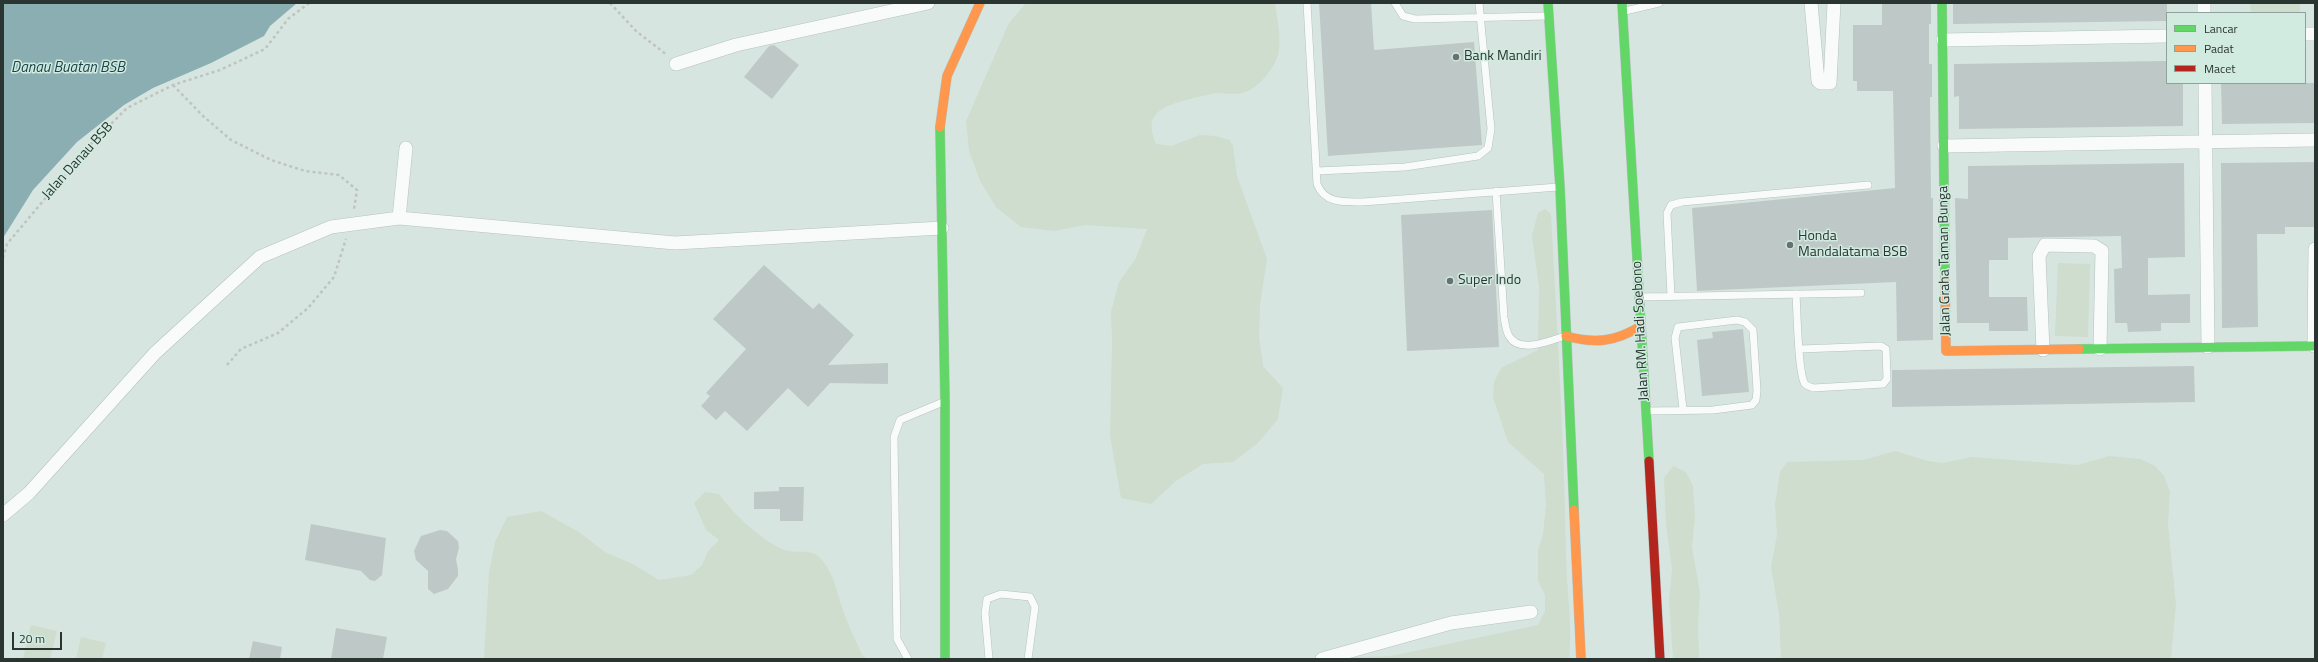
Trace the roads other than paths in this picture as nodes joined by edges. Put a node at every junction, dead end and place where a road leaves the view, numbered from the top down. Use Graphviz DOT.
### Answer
graph roads {
  1 [pos="928,3"];
  2 [pos="980,3"];
  3 [pos="1307,3"];
  4 [pos="1395,3"];
  5 [pos="1479,3"];
  6 [pos="1548,3"];
  7 [pos="1660,3"];
  8 [pos="1811,3"];
  9 [pos="1834,3"];
  10 [pos="1942,3"];
  11 [pos="1622,7"];
  12 [pos="1549,16"];
  13 [pos="1480,18"];
  14 [pos="2166,36"];
  15 [pos="1943,40"];
  16 [pos="676,64"];
  17 [pos="2205,84"];
  18 [pos="2315,140"];
  19 [pos="2206,142"];
  20 [pos="1944,146"];
  21 [pos="406,148"];
  22 [pos="1317,171"];
  23 [pos="1868,185"];
  24 [pos="1560,186"];
  25 [pos="1496,191"];
  26 [pos="400,218"];
  27 [pos="942,228"];
  28 [pos="2315,249"];
  29 [pos="1861,293"];
  30 [pos="1796,294"];
  31 [pos="1672,296"];
  32 [pos="1640,297"];
  33 [pos="1641,326"];
  34 [pos="1566,336"];
  35 [pos="2314,346"];
  36 [pos="2208,347"];
  37 [pos="1800,349"];
  38 [pos="2100,349"];
  39 [pos="2043,350"];
  40 [pos="945,401"];
  41 [pos="1682,410"];
  42 [pos="1644,411"];
  43 [pos="3,515"];
  44 [pos="1531,612"];
  45 [pos="908,659"];
  46 [pos="945,659"];
  47 [pos="989,659"];
  48 [pos="1028,659"];
  49 [pos="1322,659"];
  50 [pos="1581,659"];
  51 [pos="1660,659"];
  1 -- 16 [label="street"];
  2 -- 27 [label="main road"];
  3 -- 22 [label="lane"];
  4 -- 13 [label="lane"];
  5 -- 13 [label="lane"];
  6 -- 12 [label="main road"];
  7 -- 11 [label="lane"];
  8 -- 9 [label="street"];
  10 -- 15 [label="main road, Jalan Graha Taman Bunga"];
  11 -- 32 [label="main road, Jalan RM. Hadi Soebono"];
  12 -- 13 [label="lane"];
  12 -- 24 [label="main road"];
  13 -- 22 [label="lane"];
  14 -- 15 [label="street"];
  15 -- 20 [label="main road, Jalan Graha Taman Bunga"];
  17 -- 19 [label="street"];
  18 -- 19 [label="street"];
  19 -- 20 [label="street"];
  19 -- 36 [label="street"];
  20 -- 39 [label="main road, Jalan Graha Taman Bunga"];
  21 -- 26 [label="street"];
  22 -- 25 [label="lane"];
  23 -- 31 [label="lane"];
  24 -- 25 [label="lane"];
  24 -- 34 [label="main road"];
  25 -- 34 [label="lane"];
  26 -- 27 [label="street"];
  26 -- 43 [label="street"];
  27 -- 40 [label="main road"];
  28 -- 35 [label="street, Jalan Graha Taman Bunga"];
  29 -- 30 [label="lane"];
  30 -- 31 [label="lane"];
  30 -- 37 [label="lane"];
  31 -- 32 [label="lane"];
  32 -- 33 [label="main road, Jalan RM. Hadi Soebono"];
  33 -- 34 [label="main road"];
  33 -- 42 [label="main road, Jalan RM. Hadi Soebono"];
  34 -- 50 [label="main road"];
  35 -- 36 [label="main road, Jalan Graha Taman Bunga"];
  36 -- 38 [label="main road, Jalan Graha Taman Bunga"];
  37 -- 37 [label="lane"];
  38 -- 39 [label="main road, Jalan Graha Taman Bunga"];
  38 -- 39 [label="street"];
  40 -- 45 [label="lane"];
  40 -- 46 [label="main road"];
  41 -- 41 [label="lane"];
  41 -- 42 [label="lane"];
  42 -- 51 [label="main road, Jalan RM. Hadi Soebono"];
  44 -- 49 [label="street"];
  47 -- 48 [label="lane"];
}
